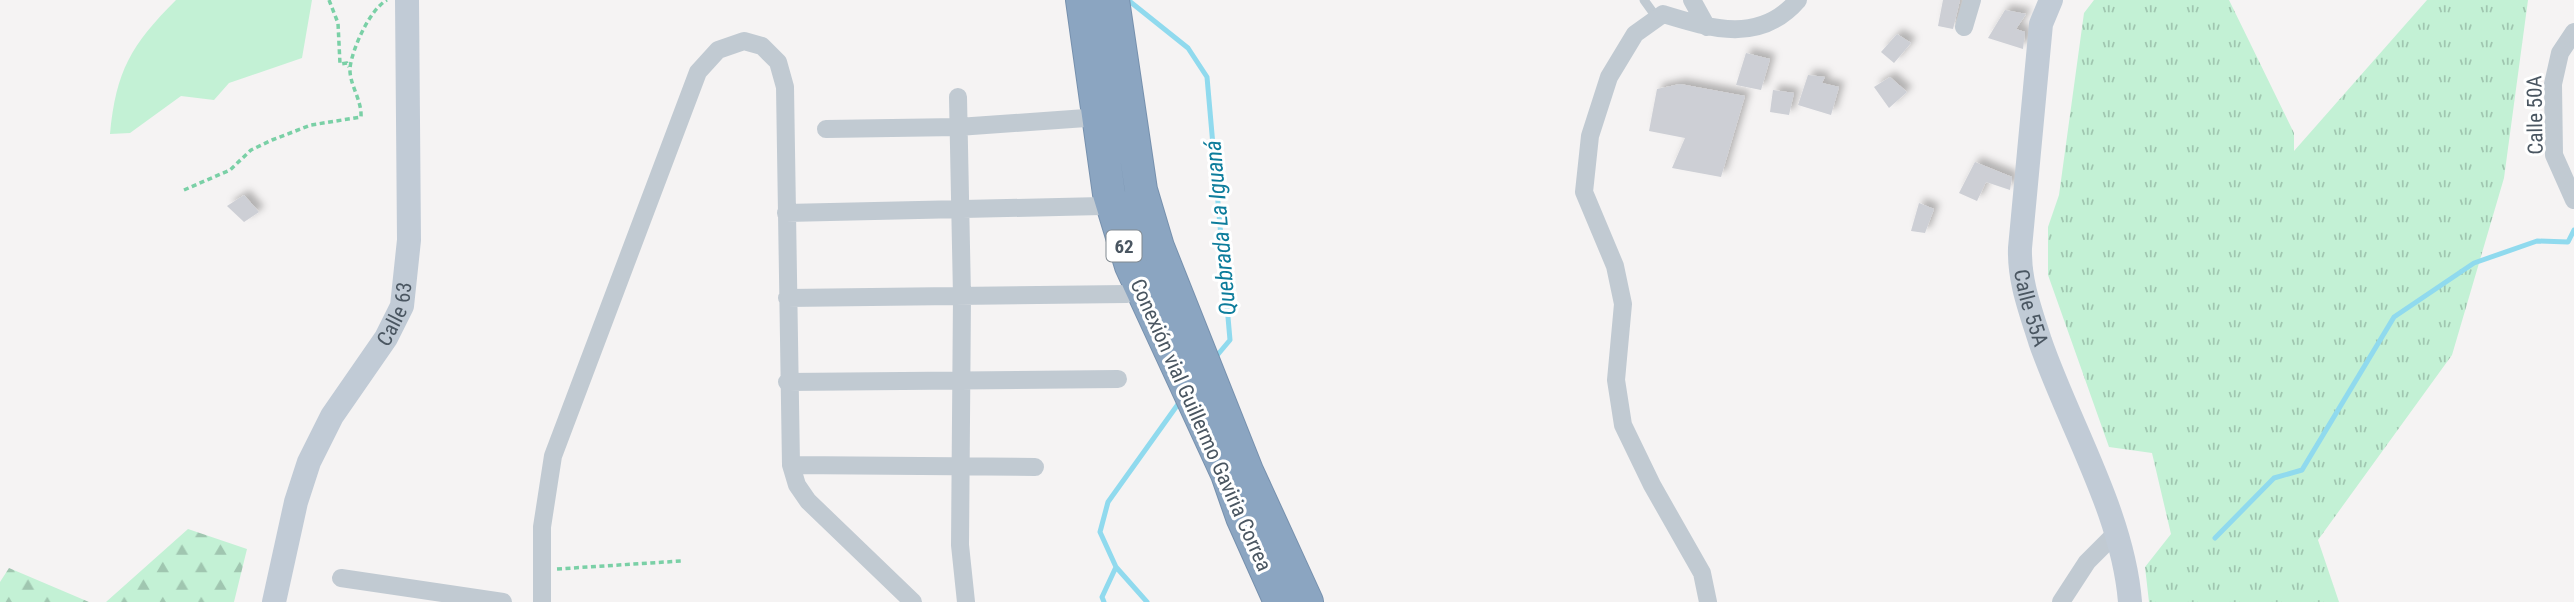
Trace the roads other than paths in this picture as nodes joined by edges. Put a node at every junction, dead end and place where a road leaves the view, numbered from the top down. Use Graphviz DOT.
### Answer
graph roads {
  1 [pos="407,0"];
  2 [pos="1082,0"];
  3 [pos="1114,0"];
  4 [pos="1644,0"];
  5 [pos="1692,0"];
  6 [pos="1797,0"];
  7 [pos="1972,0"];
  8 [pos="2051,0"];
  9 [pos="1657,18"];
  10 [pos="1707,27"];
  11 [pos="1964,27"];
  12 [pos="2574,32"];
  13 [pos="958,97"];
  14 [pos="1086,118"];
  15 [pos="958,127"];
  16 [pos="826,129"];
  17 [pos="2574,200"];
  18 [pos="1102,206"];
  19 [pos="960,211"];
  20 [pos="786,213"];
  21 [pos="1126,294"];
  22 [pos="962,296"];
  23 [pos="787,298"];
  24 [pos="1118,379"];
  25 [pos="962,381"];
  26 [pos="788,382"];
  27 [pos="791,465"];
  28 [pos="962,467"];
  29 [pos="1035,467"];
  30 [pos="1237,472"];
  31 [pos="2117,532"];
  32 [pos="341,578"];
  33 [pos="274,602"];
  34 [pos="503,602"];
  35 [pos="542,602"];
  36 [pos="913,602"];
  37 [pos="966,602"];
  38 [pos="1280,602"];
  39 [pos="1307,602"];
  40 [pos="1708,602"];
  41 [pos="2061,602"];
  42 [pos="2130,602"];
  1 -- 33 [label="main road, Calle 63"];
  2 -- 30 [label="highway, Conexión vial Guillermo Gaviria Correa / 62"];
  3 -- 30 [label="highway, Conexión vial Guillermo Gaviria Correa / 62"];
  4 -- 9 [label="lane"];
  5 -- 10 [label="street"];
  6 -- 10 [label="street"];
  7 -- 11 [label="street"];
  8 -- 31 [label="main road, Calle 55A"];
  9 -- 10 [label="street"];
  9 -- 40 [label="street"];
  12 -- 17 [label="street, Calle 50A"];
  13 -- 15 [label="street"];
  14 -- 15 [label="street"];
  15 -- 16 [label="street"];
  15 -- 19 [label="street"];
  18 -- 19 [label="street"];
  19 -- 20 [label="street"];
  19 -- 22 [label="street"];
  20 -- 23 [label="street"];
  20 -- 35 [label="street"];
  21 -- 22 [label="street"];
  22 -- 23 [label="street"];
  22 -- 25 [label="street"];
  23 -- 26 [label="street"];
  24 -- 25 [label="street"];
  25 -- 26 [label="street"];
  25 -- 28 [label="street"];
  26 -- 27 [label="street"];
  27 -- 28 [label="street"];
  27 -- 36 [label="street"];
  28 -- 29 [label="street"];
  28 -- 37 [label="street"];
  30 -- 38 [label="highway, Conexión vial Guillermo Gaviria Correa / 62"];
  30 -- 39 [label="highway, Conexión vial Guillermo Gaviria Correa / 62"];
  31 -- 41 [label="street"];
  31 -- 42 [label="main road, Calle 55A"];
  32 -- 34 [label="street"];
}
